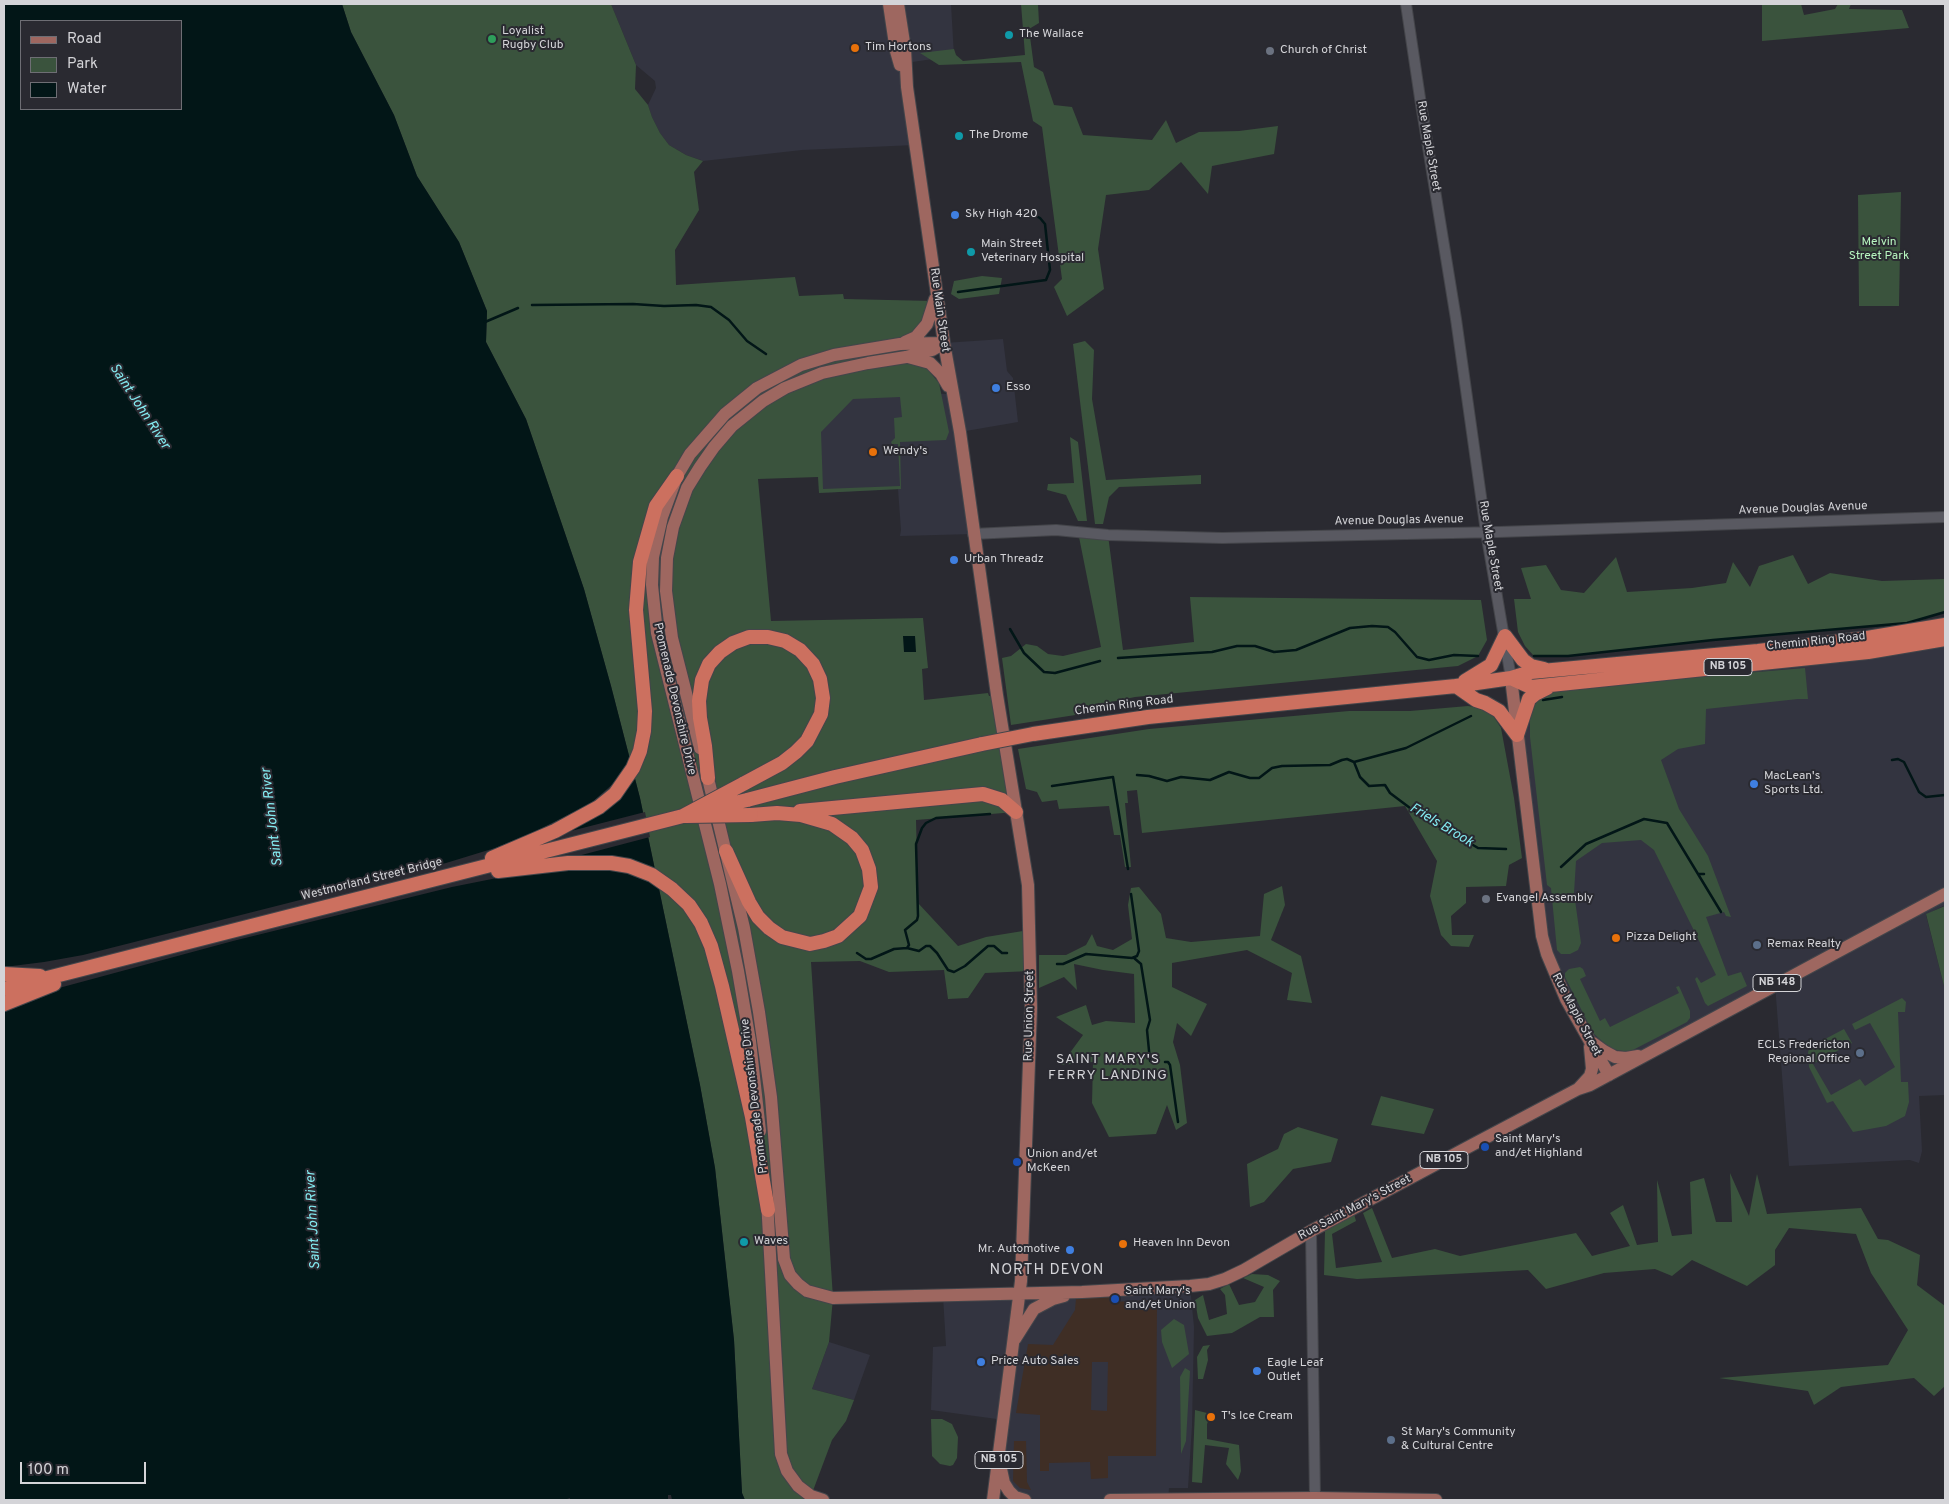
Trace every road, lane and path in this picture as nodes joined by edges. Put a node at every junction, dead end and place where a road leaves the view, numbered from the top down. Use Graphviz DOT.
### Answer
graph roads {
  1 [pos="889,4"];
  2 [pos="898,4"];
  3 [pos="1406,4"];
  4 [pos="907,87"];
  5 [pos="936,289"];
  6 [pos="944,343"];
  7 [pos="900,344"];
  8 [pos="906,357"];
  9 [pos="952,394"];
  10 [pos="677,476"];
  11 [pos="1945,517"];
  12 [pos="1486,532"];
  13 [pos="973,534"];
  14 [pos="1945,625"];
  15 [pos="1505,636"];
  16 [pos="1945,638"];
  17 [pos="1548,670"];
  18 [pos="1511,678"];
  19 [pos="1557,684"];
  20 [pos="1456,686"];
  21 [pos="1517,735"];
  22 [pos="708,778"];
  23 [pos="747,800"];
  24 [pos="1016,812"];
  25 [pos="777,813"];
  26 [pos="683,816"];
  27 [pos="726,851"];
  28 [pos="450,876"];
  29 [pos="1945,894"];
  30 [pos="76,970"];
  31 [pos="4,974"];
  32 [pos="53,976"];
  33 [pos="4,989"];
  34 [pos="4,1004"];
  35 [pos="1588,1038"];
  36 [pos="1654,1050"];
  37 [pos="1609,1075"];
  38 [pos="1578,1090"];
  39 [pos="768,1210"];
  40 [pos="1311,1231"];
  41 [pos="1082,1292"];
  42 [pos="1019,1293"];
  43 [pos="886,1297"];
  44 [pos="1014,1341"];
  45 [pos="999,1463"];
  46 [pos="1315,1498"];
  47 [pos="1395,1499"];
  48 [pos="823,1500"];
  49 [pos="993,1500"];
  50 [pos="1025,1500"];
  51 [pos="1110,1500"];
  52 [pos="1436,1500"];
  1 -- 4 [label="main road, Rue Main Street"];
  2 -- 4 [label="main road, Rue Main Street"];
  3 -- 12 [label="street, Rue Maple Street"];
  4 -- 5 [label="main road, Rue Main Street"];
  5 -- 6 [label="main road, Rue Main Street"];
  5 -- 7 [label="main road"];
  6 -- 7 [label="main road, Promenade Devonshire Drive"];
  6 -- 8 [label="main road, Promenade Devonshire Drive"];
  6 -- 9 [label="main road, Rue Main Street"];
  7 -- 10 [label="main road, Promenade Devonshire Drive"];
  8 -- 9 [label="main road"];
  8 -- 22 [label="main road, Promenade Devonshire Drive"];
  9 -- 13 [label="main road, Rue Main Street"];
  10 -- 28 [label="highway"];
  10 -- 39 [label="main road, Promenade Devonshire Drive"];
  11 -- 12 [label="street, Avenue Douglas Avenue"];
  12 -- 13 [label="street, Avenue Douglas Avenue"];
  12 -- 15 [label="street, Rue Maple Street"];
  13 -- 24 [label="main road, Rue Union Street"];
  14 -- 17 [label="highway, Chemin Ring Road / NB 105"];
  15 -- 17 [label="highway"];
  15 -- 18 [label="street, Rue Maple Street"];
  15 -- 20 [label="highway"];
  16 -- 19 [label="highway, Chemin Ring Road / NB 105"];
  17 -- 18 [label="highway, Chemin Ring Road / NB 105"];
  18 -- 19 [label="highway, Chemin Ring Road / NB 105"];
  18 -- 20 [label="highway, Chemin Ring Road"];
  18 -- 21 [label="main road, Rue Maple Street"];
  19 -- 21 [label="highway"];
  20 -- 21 [label="highway"];
  20 -- 23 [label="highway, Chemin Ring Road, bridge"];
  21 -- 35 [label="main road, Rue Maple Street"];
  22 -- 26 [label="highway, bridge"];
  22 -- 27 [label="main road, Promenade Devonshire Drive"];
  23 -- 26 [label="highway, Westmorland Street Bridge, bridge"];
  24 -- 25 [label="highway"];
  24 -- 42 [label="main road, Rue Union Street"];
  25 -- 26 [label="highway, bridge"];
  25 -- 27 [label="highway"];
  26 -- 28 [label="highway, Westmorland Street Bridge"];
  27 -- 43 [label="main road, Promenade Devonshire Drive"];
  28 -- 30 [label="highway, Westmorland Street Bridge"];
  28 -- 39 [label="highway"];
  29 -- 36 [label="main road, Rue Saint Mary's Street / NB 148"];
  30 -- 32 [label="highway, Westmorland Street Bridge"];
  30 -- 34 [label="highway"];
  31 -- 32 [label="highway"];
  32 -- 33 [label="highway, Westmorland Street Bridge"];
  35 -- 36 [label="main road"];
  35 -- 37 [label="main road, Rue Maple Street"];
  35 -- 38 [label="main road"];
  36 -- 37 [label="main road, Rue Saint Mary's Street / NB 148"];
  37 -- 38 [label="main road, Rue Saint Mary's Street / NB 105"];
  38 -- 40 [label="main road, Rue Saint Mary's Street / NB 105"];
  39 -- 48 [label="main road, Promenade Devonshire Drive"];
  40 -- 41 [label="main road, Rue Saint Mary's Street / NB 105"];
  40 -- 46 [label="street"];
  41 -- 42 [label="main road, Rue Saint Mary's Street / NB 105"];
  41 -- 44 [label="main road"];
  42 -- 43 [label="main road, Rue Saint Mary's Street"];
  42 -- 44 [label="main road, Rue Union Street / NB 105"];
  44 -- 45 [label="main road, Rue Union Street / NB 105"];
  45 -- 49 [label="main road, Rue Union Street / NB 105"];
  45 -- 50 [label="main road"];
  46 -- 47 [label="main road"];
  46 -- 51 [label="main road"];
  47 -- 52 [label="main road"];
}
